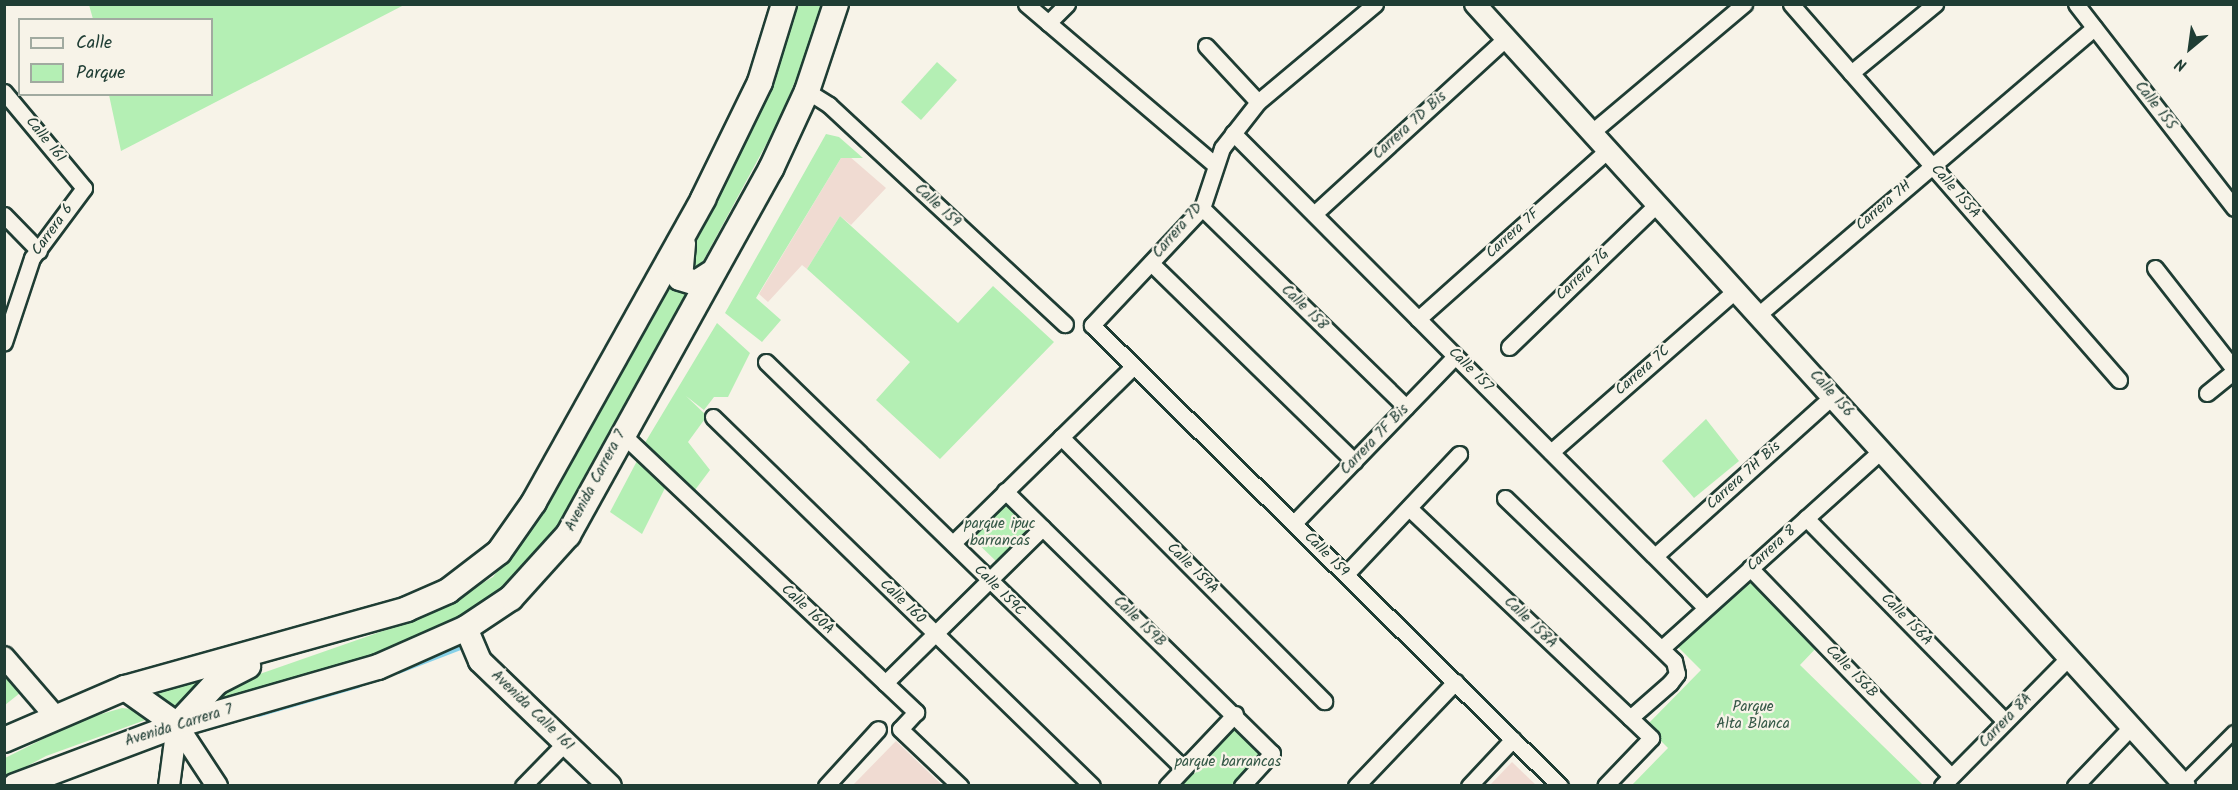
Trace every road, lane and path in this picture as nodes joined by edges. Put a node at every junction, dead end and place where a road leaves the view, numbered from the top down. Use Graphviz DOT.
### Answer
graph roads {
  1 [pos="784,4"];
  2 [pos="836,4"];
  3 [pos="1026,4"];
  4 [pos="1067,4"];
  5 [pos="1375,4"];
  6 [pos="1475,4"];
  7 [pos="1744,4"];
  8 [pos="1791,4"];
  9 [pos="1935,4"];
  10 [pos="2076,4"];
  11 [pos="1048,24"];
  12 [pos="2094,28"];
  13 [pos="1506,38"];
  14 [pos="1206,46"];
  15 [pos="1851,73"];
  16 [pos="807,91"];
  17 [pos="4,92"];
  18 [pos="1258,102"];
  19 [pos="1592,132"];
  20 [pos="1233,133"];
  21 [pos="1608,150"];
  22 [pos="1215,165"];
  23 [pos="1931,165"];
  24 [pos="84,188"];
  25 [pos="1657,204"];
  26 [pos="2232,204"];
  27 [pos="1202,208"];
  28 [pos="1314,214"];
  29 [pos="4,215"];
  30 [pos="692,217"];
  31 [pos="39,251"];
  32 [pos="1151,263"];
  33 [pos="2155,268"];
  34 [pos="710,274"];
  35 [pos="1736,290"];
  36 [pos="1758,315"];
  37 [pos="1418,319"];
  38 [pos="1065,324"];
  39 [pos="1092,326"];
  40 [pos="4,342"];
  41 [pos="1509,347"];
  42 [pos="1455,356"];
  43 [pos="766,362"];
  44 [pos="1134,366"];
  45 [pos="2234,370"];
  46 [pos="2119,380"];
  47 [pos="2208,393"];
  48 [pos="1833,396"];
  49 [pos="1406,407"];
  50 [pos="713,417"];
  51 [pos="622,434"];
  52 [pos="1061,437"];
  53 [pos="1882,450"];
  54 [pos="1551,452"];
  55 [pos="1459,454"];
  56 [pos="1354,461"];
  57 [pos="1005,491"];
  58 [pos="1505,498"];
  59 [pos="1408,508"];
  60 [pos="1806,518"];
  61 [pos="1294,523"];
  62 [pos="1042,528"];
  63 [pos="953,543"];
  64 [pos="1655,556"];
  65 [pos="1750,568"];
  66 [pos="1346,574"];
  67 [pos="985,579"];
  68 [pos="1707,608"];
  69 [pos="466,628"];
  70 [pos="933,632"];
  71 [pos="296,643"];
  72 [pos="1662,648"];
  73 [pos="2070,656"];
  74 [pos="4,657"];
  75 [pos="1455,682"];
  76 [pos="885,683"];
  77 [pos="125,688"];
  78 [pos="1324,701"];
  79 [pos="1234,714"];
  80 [pos="54,715"];
  81 [pos="1630,718"];
  82 [pos="2006,721"];
  83 [pos="177,724"];
  84 [pos="2132,726"];
  85 [pos="878,729"];
  86 [pos="2234,732"];
  87 [pos="1513,739"];
  88 [pos="4,740"];
  89 [pos="565,742"];
  90 [pos="1183,768"];
  91 [pos="1947,781"];
  92 [pos="2183,785"];
  93 [pos="15,786"];
  94 [pos="169,786"];
  95 [pos="217,786"];
  96 [pos="523,786"];
  97 [pos="610,786"];
  98 [pos="826,786"];
  99 [pos="960,786"];
  100 [pos="1092,786"];
  101 [pos="1167,786"];
  102 [pos="1242,786"];
  103 [pos="1356,786"];
  104 [pos="1469,786"];
  105 [pos="1560,786"];
  106 [pos="1605,786"];
  107 [pos="2075,786"];
  1 -- 30 [label="main road"];
  2 -- 16 [label="main road, Avenida Carrera 7"];
  3 -- 11 [label="street"];
  4 -- 11 [label="street"];
  5 -- 18 [label="street, Carrera 7D"];
  6 -- 13 [label="street, Calle 156"];
  7 -- 19 [label="street"];
  8 -- 15 [label="street, Calle 155A"];
  9 -- 15 [label="street"];
  10 -- 12 [label="street, Calle 155"];
  11 -- 22 [label="street"];
  12 -- 23 [label="street, Carrera 7H"];
  12 -- 26 [label="street, Calle 155"];
  13 -- 19 [label="street, Calle 156"];
  13 -- 28 [label="street, Carrera 7D Bis"];
  14 -- 18 [label="street"];
  15 -- 23 [label="street, Calle 155A"];
  16 -- 34 [label="main road, Avenida Carrera 7"];
  16 -- 38 [label="street, Calle 159"];
  17 -- 24 [label="street, Calle 161"];
  18 -- 20 [label="street, Carrera 7D"];
  19 -- 21 [label="street, Calle 156"];
  20 -- 22 [label="street, Carrera 7D"];
  20 -- 28 [label="street, Calle 157"];
  21 -- 25 [label="street, Calle 156"];
  21 -- 37 [label="street, Carrera 7F"];
  22 -- 27 [label="street, Carrera 7D"];
  23 -- 36 [label="street, Carrera 7H"];
  23 -- 46 [label="street, Calle 155A"];
  24 -- 31 [label="street, Carrera 6"];
  25 -- 35 [label="street, Calle 156"];
  25 -- 41 [label="street, Carrera 7G"];
  27 -- 32 [label="street, Carrera 7D"];
  27 -- 49 [label="street, Calle 158"];
  28 -- 37 [label="street, Calle 157"];
  29 -- 31 [label="street"];
  30 -- 34 [label="main road"];
  30 -- 71 [label="main road"];
  31 -- 40 [label="street, Carrera 6"];
  32 -- 39 [label="street, Carrera 7D"];
  32 -- 56 [label="street"];
  33 -- 45 [label="street"];
  34 -- 51 [label="main road, Avenida Carrera 7"];
  35 -- 36 [label="street, Calle 156"];
  35 -- 54 [label="street, Carrera 7C"];
  36 -- 48 [label="street, Calle 156"];
  37 -- 42 [label="street, Calle 157"];
  39 -- 44 [label="street, Calle 159"];
  42 -- 49 [label="street, Carrera 7F Bis"];
  42 -- 54 [label="street, Calle 157"];
  43 -- 63 [label="street, Calle 159C"];
  44 -- 52 [label="street"];
  44 -- 61 [label="street, Calle 159"];
  45 -- 47 [label="street"];
  48 -- 53 [label="street, Calle 156"];
  48 -- 64 [label="street, Carrera 7H Bis"];
  49 -- 56 [label="street, Carrera 7F Bis"];
  50 -- 70 [label="street, Calle 160"];
  51 -- 69 [label="main road, Avenida Carrera 7"];
  51 -- 76 [label="street, Calle 160A"];
  52 -- 57 [label="street"];
  52 -- 78 [label="street, Calle 159A"];
  53 -- 60 [label="street, Carrera 8"];
  53 -- 73 [label="street, Calle 156"];
  54 -- 64 [label="street, Calle 157"];
  55 -- 59 [label="street"];
  56 -- 61 [label="street, Carrera 7F Bis"];
  57 -- 62 [label="street, Calle 159B"];
  57 -- 63 [label="street"];
  58 -- 72 [label="street"];
  59 -- 66 [label="street"];
  59 -- 81 [label="street, Calle 158A"];
  60 -- 65 [label="street, Carrera 8"];
  60 -- 82 [label="street, Calle 156A"];
  61 -- 66 [label="street, Calle 159"];
  62 -- 67 [label="street"];
  62 -- 79 [label="street, Calle 159B"];
  63 -- 67 [label="street, Calle 159C"];
  64 -- 68 [label="street, Calle 157"];
  65 -- 68 [label="street, Carrera 8"];
  65 -- 91 [label="street, Calle 156B"];
  66 -- 75 [label="street, Calle 159"];
  67 -- 70 [label="street"];
  67 -- 90 [label="street, Calle 159C"];
  68 -- 72 [label="street, Carrera 8"];
  69 -- 83 [label="main road, Avenida Carrera 7"];
  69 -- 89 [label="main road, Avenida Calle 161"];
  70 -- 76 [label="street"];
  70 -- 100 [label="street, Calle 160"];
  71 -- 77 [label="main road"];
  71 -- 83 [label="main road"];
  72 -- 81 [label="street"];
  73 -- 82 [label="street, Carrera 8A"];
  73 -- 84 [label="street, Calle 156"];
  74 -- 80 [label="street"];
  75 -- 87 [label="street, Calle 159"];
  75 -- 103 [label="street"];
  76 -- 99 [label="street, Calle 160A"];
  77 -- 80 [label="main road"];
  77 -- 83 [label="main road"];
  79 -- 90 [label="street"];
  79 -- 102 [label="street, Calle 159B"];
  80 -- 88 [label="main road"];
  81 -- 106 [label="street, Calle 158A"];
  82 -- 91 [label="street, Carrera 8A"];
  83 -- 93 [label="main road, Avenida Carrera 7"];
  83 -- 94 [label="street"];
  83 -- 95 [label="street"];
  84 -- 92 [label="street, Calle 156"];
  84 -- 107 [label="street"];
  85 -- 98 [label="street"];
  86 -- 92 [label="street"];
  87 -- 104 [label="street"];
  87 -- 105 [label="street, Calle 159"];
  89 -- 96 [label="street"];
  89 -- 97 [label="main road, Avenida Calle 161"];
  90 -- 101 [label="street"];
}
